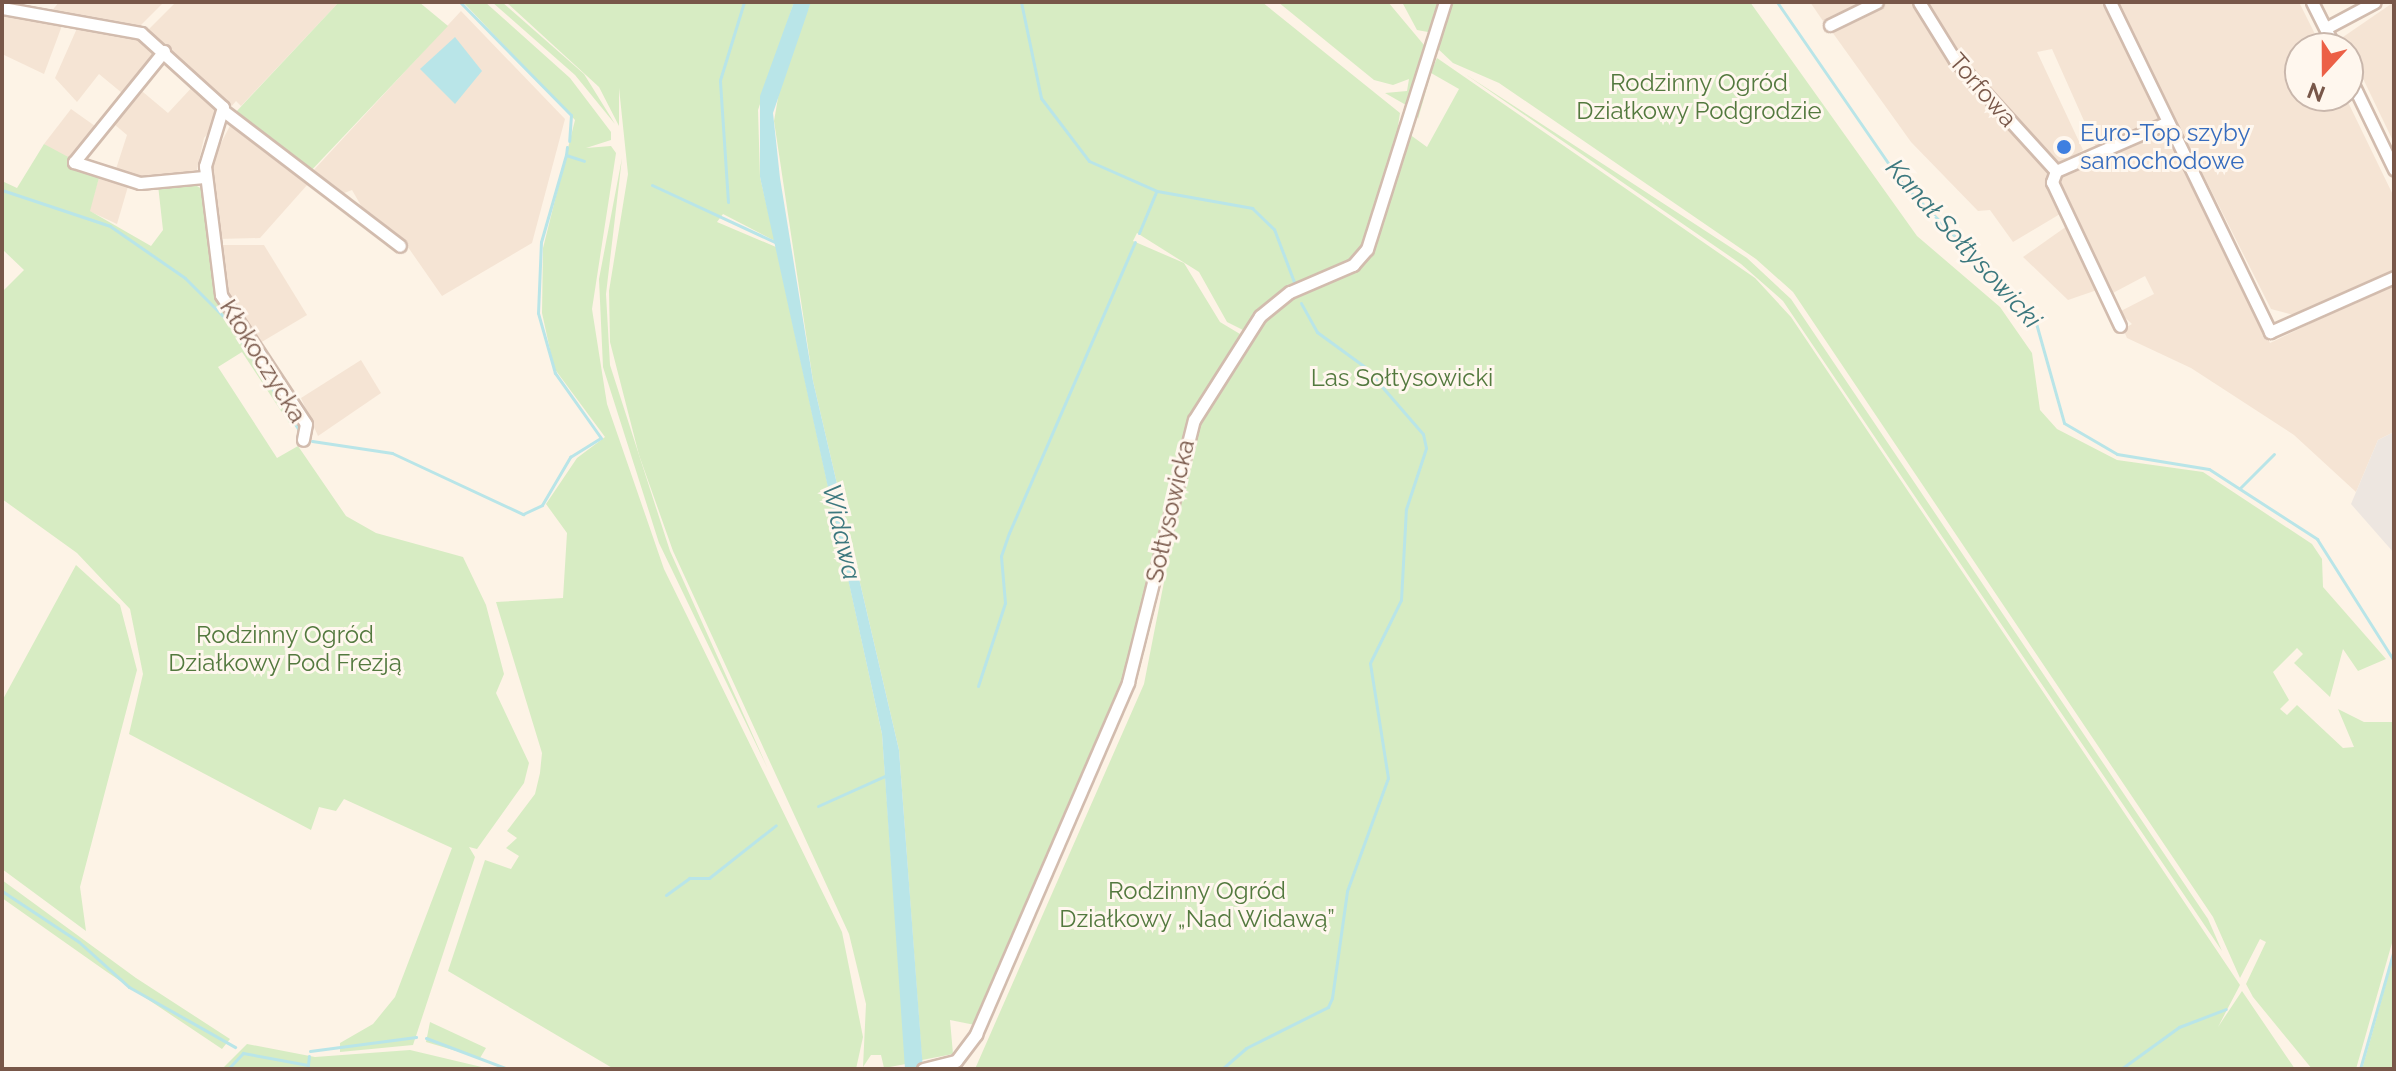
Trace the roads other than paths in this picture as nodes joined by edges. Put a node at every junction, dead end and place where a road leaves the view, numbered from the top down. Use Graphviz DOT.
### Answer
graph roads {
  1 [pos="1445,2"];
  2 [pos="1877,2"];
  3 [pos="1919,2"];
  4 [pos="2110,2"];
  5 [pos="2312,2"];
  6 [pos="2375,2"];
  7 [pos="2,8"];
  8 [pos="1830,25"];
  9 [pos="2326,28"];
  10 [pos="2328,32"];
  11 [pos="164,51"];
  12 [pos="2364,107"];
  13 [pos="225,112"];
  14 [pos="2168,122"];
  15 [pos="2394,169"];
  16 [pos="2056,171"];
  17 [pos="204,177"];
  18 [pos="400,246"];
  19 [pos="2394,277"];
  20 [pos="2120,326"];
  21 [pos="303,440"];
  22 [pos="923,1069"];
  1 -- 22 [label="street, Sołtysowicka"];
  2 -- 8 [label="street"];
  3 -- 16 [label="street, Torfowa"];
  4 -- 14 [label="street"];
  5 -- 9 [label="street"];
  6 -- 9 [label="street"];
  7 -- 11 [label="street"];
  9 -- 10 [label="street"];
  11 -- 13 [label="street"];
  11 -- 17 [label="street"];
  12 -- 15 [label="street"];
  13 -- 17 [label="street, Kłokoczycka"];
  13 -- 18 [label="street"];
  14 -- 16 [label="street"];
  14 -- 19 [label="street"];
  16 -- 20 [label="street, Torfowa"];
  17 -- 21 [label="street, Kłokoczycka"];
}
